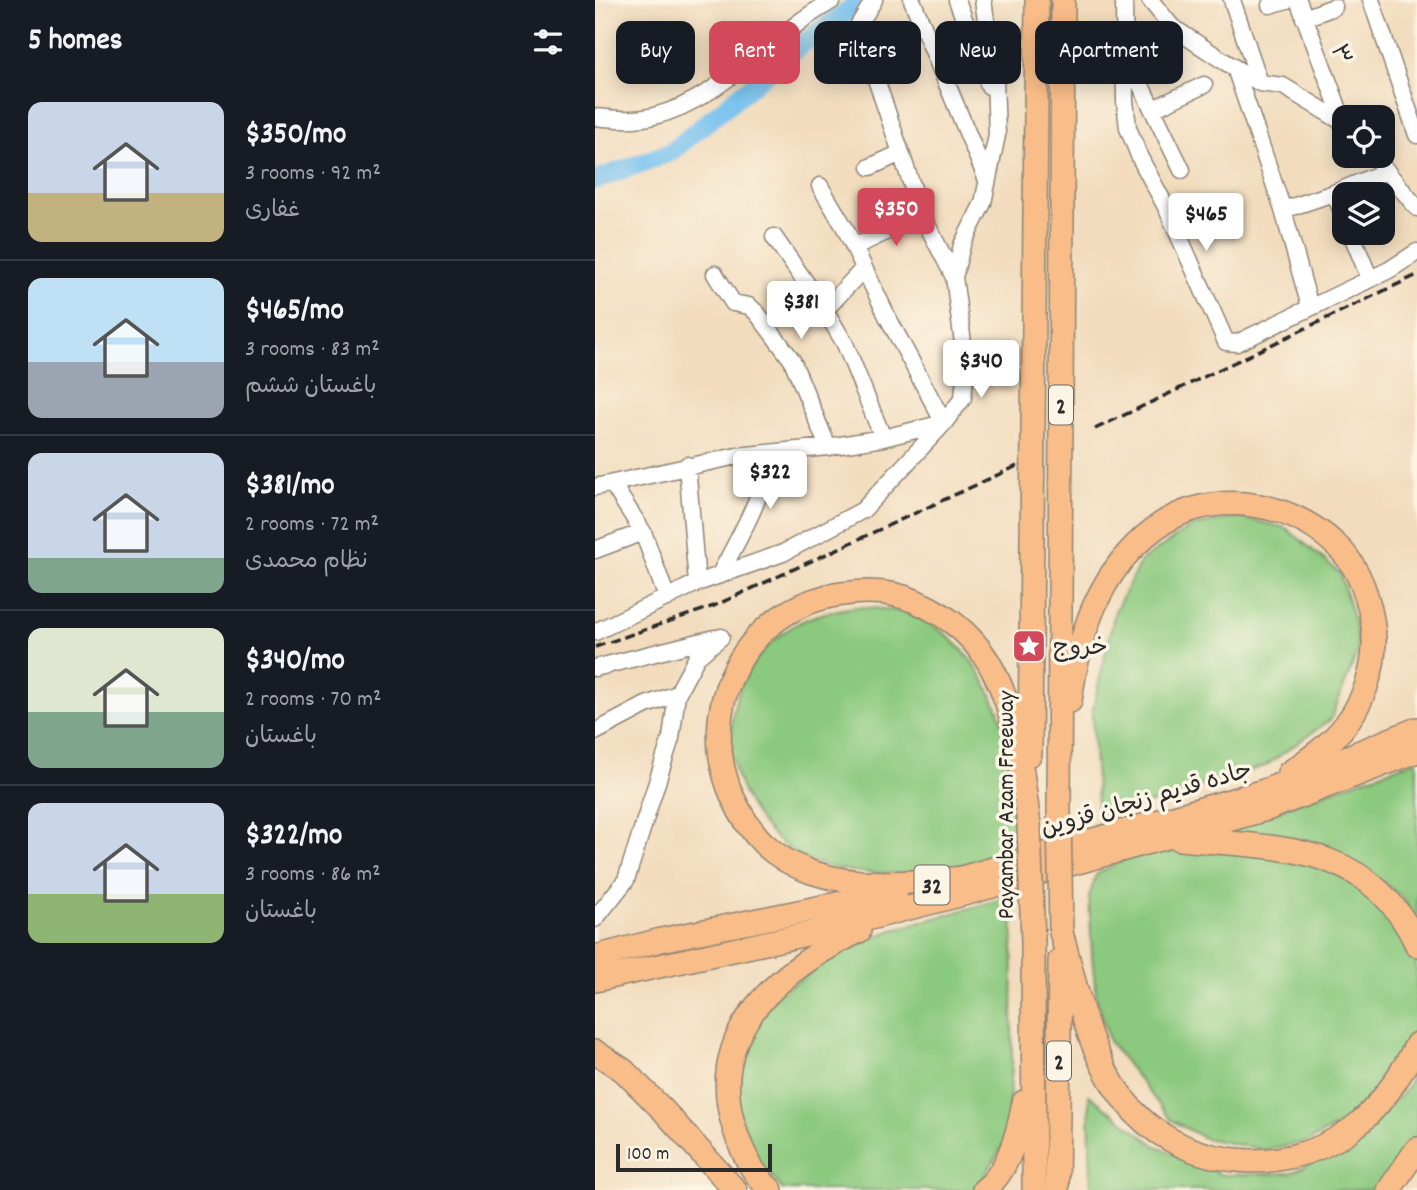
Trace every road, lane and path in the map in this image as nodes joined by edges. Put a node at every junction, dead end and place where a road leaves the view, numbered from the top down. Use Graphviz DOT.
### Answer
graph roads {
  1 [pos="833,0"];
  2 [pos="874,0"];
  3 [pos="912,0"];
  4 [pos="957,0"];
  5 [pos="983,0"];
  6 [pos="1037,0"];
  7 [pos="1063,0"];
  8 [pos="1125,0"];
  9 [pos="1150,0"];
  10 [pos="1232,0"];
  11 [pos="1287,0"];
  12 [pos="1298,0"];
  13 [pos="1371,0"];
  14 [pos="1270,5"];
  15 [pos="1334,7"];
  16 [pos="1304,18"];
  17 [pos="1125,21"];
  18 [pos="1235,68"];
  19 [pos="1260,83"];
  20 [pos="1125,84"];
  21 [pos="1140,84"];
  22 [pos="1204,85"];
  23 [pos="1337,105"];
  24 [pos="997,107"];
  25 [pos="1153,110"];
  26 [pos="1332,116"];
  27 [pos="595,117"];
  28 [pos="1417,135"];
  29 [pos="901,153"];
  30 [pos="870,167"];
  31 [pos="1384,168"];
  32 [pos="1182,170"];
  33 [pos="1387,171"];
  34 [pos="987,180"];
  35 [pos="1360,182"];
  36 [pos="820,186"];
  37 [pos="1332,194"];
  38 [pos="1417,208"];
  39 [pos="1283,209"];
  40 [pos="922,215"];
  41 [pos="774,237"];
  42 [pos="1356,245"];
  43 [pos="854,247"];
  44 [pos="1417,252"];
  45 [pos="864,268"];
  46 [pos="715,274"];
  47 [pos="954,277"];
  48 [pos="1370,279"];
  49 [pos="1310,307"];
  50 [pos="825,310"];
  51 [pos="944,423"];
  52 [pos="883,438"];
  53 [pos="828,447"];
  54 [pos="737,456"];
  55 [pos="687,466"];
  56 [pos="613,485"];
  57 [pos="595,487"];
  58 [pos="643,532"];
  59 [pos="595,550"];
  60 [pos="720,574"];
  61 [pos="697,583"];
  62 [pos="667,598"];
  63 [pos="595,632"];
  64 [pos="595,668"];
  65 [pos="677,694"];
  66 [pos="1417,719"];
  67 [pos="1417,729"];
  68 [pos="595,732"];
  69 [pos="1370,750"];
  70 [pos="1417,751"];
  71 [pos="1059,787"];
  72 [pos="1264,791"];
  73 [pos="1030,824"];
  74 [pos="1166,838"];
  75 [pos="964,878"];
  76 [pos="902,910"];
  77 [pos="595,919"];
  78 [pos="1061,932"];
  79 [pos="1417,945"];
  80 [pos="595,957"];
  81 [pos="595,980"];
  82 [pos="1417,1044"];
  83 [pos="1033,1051"];
  84 [pos="595,1052"];
  85 [pos="1417,1149"];
  86 [pos="735,1190"];
  87 [pos="771,1190"];
  88 [pos="984,1190"];
  89 [pos="1034,1190"];
  90 [pos="1057,1190"];
  91 [pos="1389,1190"];
  1 -- 27 [label="street"];
  2 -- 29 [label="street"];
  3 -- 34 [label="street"];
  4 -- 24 [label="street"];
  5 -- 24 [label="street"];
  6 -- 73 [label="highway, Payambar Azam Freeway / 2"];
  7 -- 71 [label="highway, 2"];
  8 -- 17 [label="street"];
  9 -- 18 [label="street"];
  10 -- 19 [label="street"];
  11 -- 14 [label="street"];
  12 -- 16 [label="street, ۳"];
  13 -- 28 [label="street"];
  15 -- 16 [label="street"];
  16 -- 23 [label="street, ۳"];
  18 -- 19 [label="street"];
  18 -- 39 [label="street"];
  19 -- 26 [label="street"];
  20 -- 49 [label="street"];
  21 -- 25 [label="street"];
  22 -- 25 [label="street"];
  24 -- 34 [label="street"];
  25 -- 32 [label="street"];
  29 -- 30 [label="street"];
  29 -- 40 [label="street"];
  31 -- 33 [label="street"];
  33 -- 35 [label="street"];
  33 -- 38 [label="street"];
  34 -- 47 [label="street"];
  36 -- 43 [label="street"];
  37 -- 39 [label="street"];
  39 -- 49 [label="street"];
  40 -- 43 [label="street"];
  40 -- 47 [label="street"];
  41 -- 50 [label="street"];
  42 -- 48 [label="street"];
  43 -- 45 [label="street"];
  44 -- 48 [label="street"];
  45 -- 50 [label="street"];
  45 -- 51 [label="street"];
  46 -- 53 [label="street"];
  47 -- 51 [label="street"];
  48 -- 49 [label="street"];
  50 -- 52 [label="street"];
  51 -- 52 [label="street"];
  51 -- 60 [label="street"];
  52 -- 53 [label="street"];
  53 -- 54 [label="street"];
  54 -- 55 [label="street"];
  54 -- 60 [label="street"];
  55 -- 56 [label="street"];
  55 -- 61 [label="street"];
  56 -- 57 [label="street"];
  56 -- 58 [label="street"];
  58 -- 59 [label="street"];
  58 -- 62 [label="street"];
  60 -- 61 [label="street"];
  61 -- 62 [label="street"];
  62 -- 63 [label="street"];
  64 -- 65 [label="street"];
  65 -- 68 [label="street"];
  65 -- 77 [label="street"];
  66 -- 69 [label="street"];
  67 -- 69 [label="highway, جاده قدیم زنجان قزوین / 32"];
  69 -- 72 [label="highway, جاده قدیم زنجان قزوین / 32"];
  70 -- 74 [label="highway, جاده قدیم زنجان قزوین / 32"];
  71 -- 72 [label="highway"];
  71 -- 78 [label="highway, 2, bridge"];
  72 -- 75 [label="highway, جاده قدیم زنجان قزوین / 32"];
  73 -- 75 [label="highway"];
  73 -- 83 [label="highway, Payambar Azam Freeway / 2, bridge"];
  74 -- 76 [label="highway, جاده قدیم زنجان قزوین / 32"];
  74 -- 79 [label="highway"];
  75 -- 80 [label="highway, جاده قدیم زنجان قزوین / 32"];
  76 -- 81 [label="highway, جاده قدیم زنجان قزوین / 32"];
  76 -- 87 [label="highway"];
  78 -- 82 [label="highway"];
  78 -- 90 [label="highway, 2"];
  83 -- 88 [label="highway"];
  83 -- 89 [label="highway, Payambar Azam Freeway / 2"];
  84 -- 86 [label="highway"];
  85 -- 91 [label="highway"];
}
